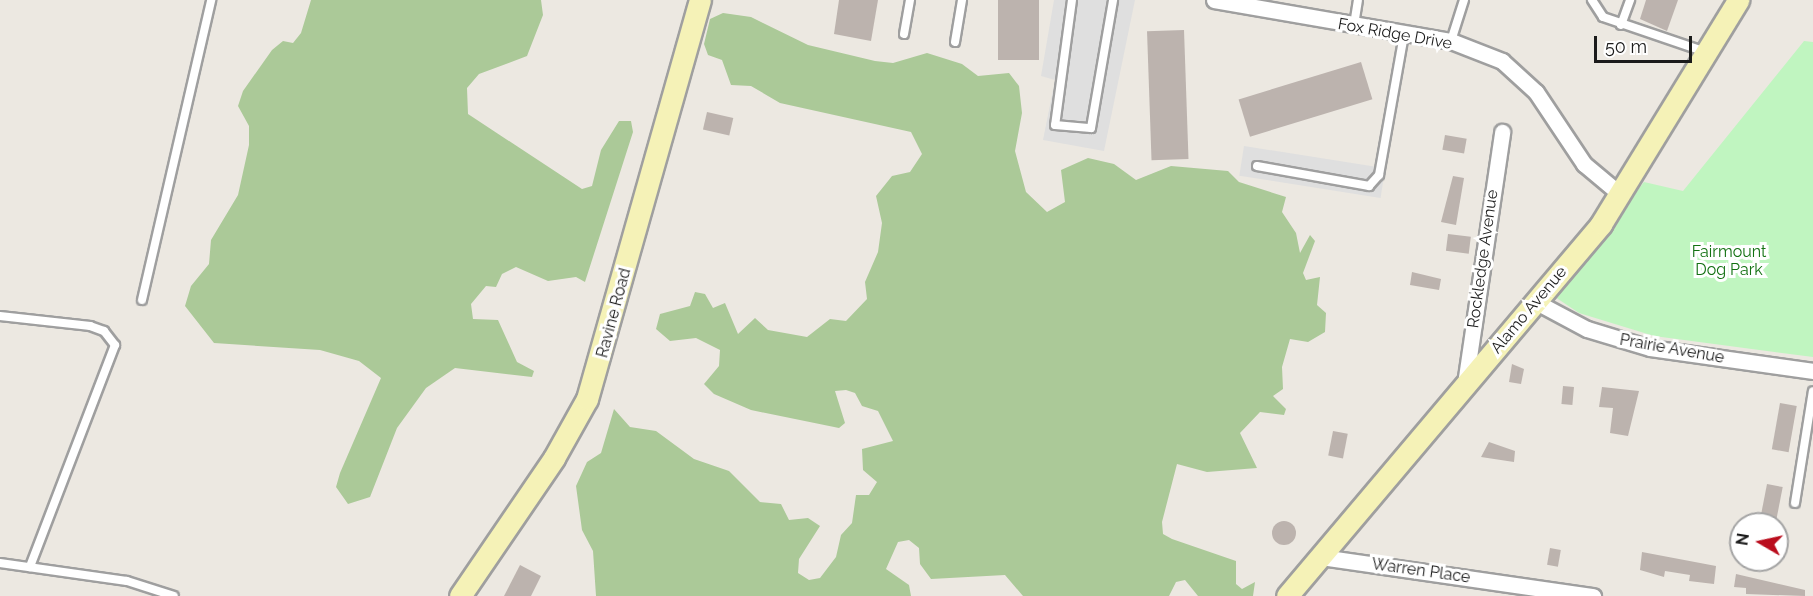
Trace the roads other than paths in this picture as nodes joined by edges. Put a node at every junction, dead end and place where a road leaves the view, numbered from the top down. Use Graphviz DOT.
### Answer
graph roads {
  1 [pos="211,0"];
  2 [pos="700,0"];
  3 [pos="910,0"];
  4 [pos="962,0"];
  5 [pos="1072,0"];
  6 [pos="1113,0"];
  7 [pos="1214,0"];
  8 [pos="1358,0"];
  9 [pos="1464,0"];
  10 [pos="1592,0"];
  11 [pos="1630,0"];
  12 [pos="1738,0"];
  13 [pos="1621,25"];
  14 [pos="1354,26"];
  15 [pos="904,34"];
  16 [pos="1404,34"];
  17 [pos="1451,41"];
  18 [pos="955,42"];
  19 [pos="1707,52"];
  20 [pos="1502,132"];
  21 [pos="1257,166"];
  22 [pos="1621,195"];
  23 [pos="142,300"];
  24 [pos="1538,303"];
  25 [pos="0,315"];
  26 [pos="1813,371"];
  27 [pos="1464,385"];
  28 [pos="1813,391"];
  29 [pos="1795,503"];
  30 [pos="1321,557"];
  31 [pos="0,563"];
  32 [pos="30,567"];
  33 [pos="174,596"];
  34 [pos="460,596"];
  35 [pos="1287,596"];
  36 [pos="1593,596"];
  1 -- 23 [label="lane"];
  2 -- 34 [label="street, Ravine Road"];
  3 -- 15 [label="lane"];
  4 -- 18 [label="lane"];
  5 -- 6 [label="lane"];
  7 -- 14 [label="street, Fox Ridge Drive"];
  8 -- 14 [label="lane"];
  9 -- 17 [label="lane"];
  10 -- 13 [label="lane"];
  11 -- 13 [label="lane"];
  12 -- 19 [label="street, Alamo Avenue"];
  13 -- 19 [label="lane"];
  14 -- 16 [label="street, Fox Ridge Drive"];
  16 -- 17 [label="street, Fox Ridge Drive"];
  16 -- 21 [label="lane"];
  17 -- 22 [label="street, Fox Ridge Drive"];
  19 -- 22 [label="street, Alamo Avenue"];
  20 -- 27 [label="street, Rockledge Avenue"];
  22 -- 24 [label="street, Alamo Avenue"];
  24 -- 26 [label="street, Prairie Avenue"];
  24 -- 27 [label="street, Alamo Avenue"];
  25 -- 32 [label="lane"];
  27 -- 30 [label="street, Alamo Avenue"];
  28 -- 29 [label="lane"];
  30 -- 35 [label="street, Alamo Avenue"];
  30 -- 36 [label="street, Warren Place"];
  31 -- 32 [label="lane"];
  32 -- 33 [label="lane"];
}
